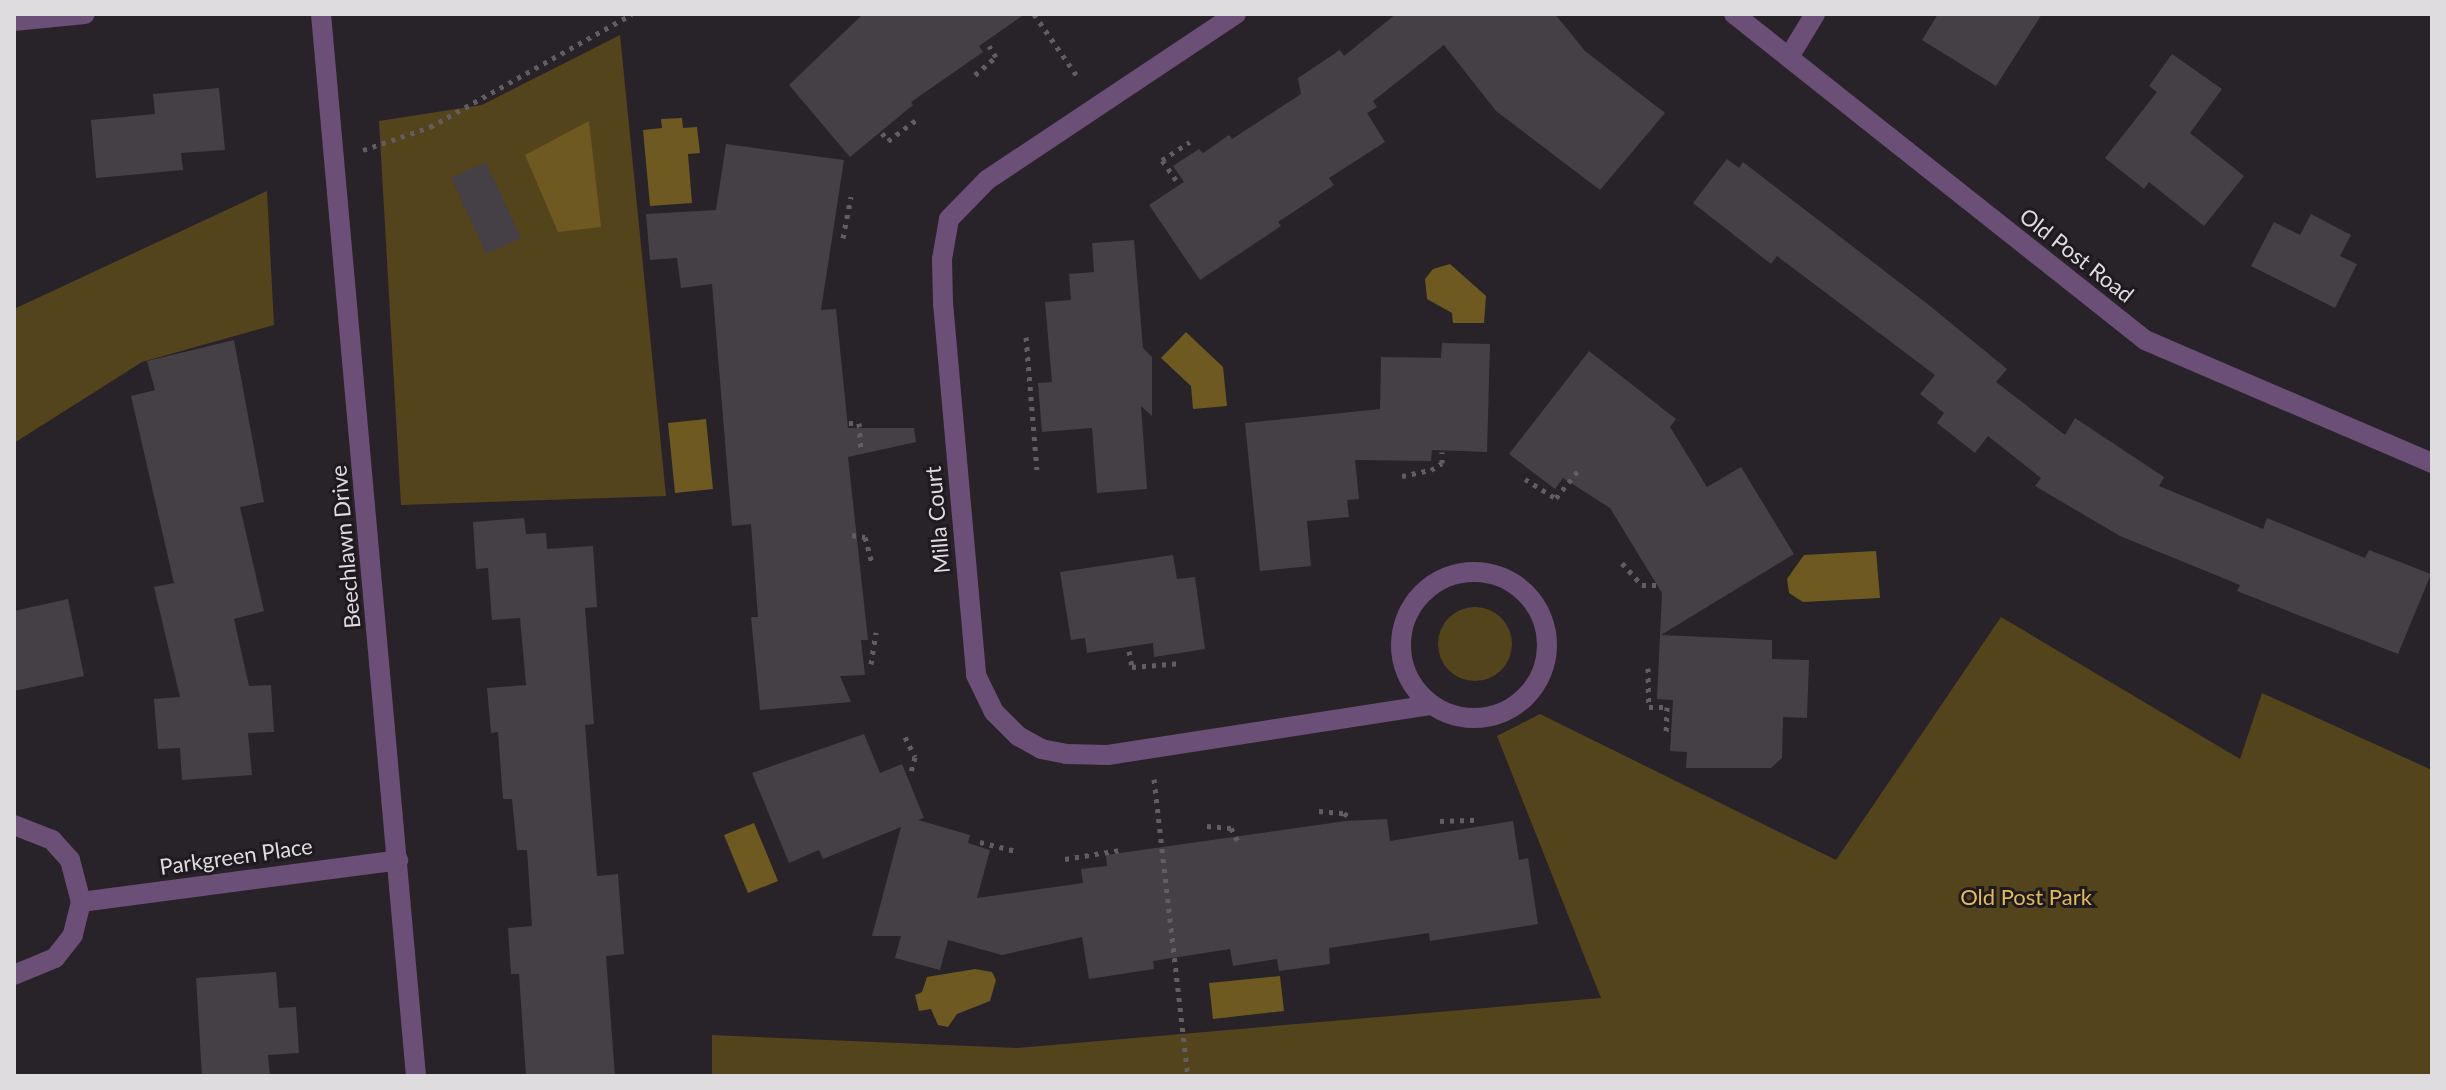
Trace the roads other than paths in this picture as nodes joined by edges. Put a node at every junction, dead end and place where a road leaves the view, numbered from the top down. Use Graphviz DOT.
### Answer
graph roads {
  1 [pos="85,14"];
  2 [pos="321,14"];
  3 [pos="1236,14"];
  4 [pos="1734,14"];
  5 [pos="1815,14"];
  6 [pos="14,21"];
  7 [pos="1789,57"];
  8 [pos="2432,463"];
  9 [pos="1431,705"];
  10 [pos="14,825"];
  11 [pos="398,860"];
  12 [pos="81,902"];
  13 [pos="14,975"];
  14 [pos="416,1076"];
  1 -- 6 [label="street"];
  2 -- 11 [label="street, Beechlawn Drive"];
  3 -- 9 [label="street, Milla Court"];
  4 -- 7 [label="street, Old Post Road"];
  5 -- 7 [label="street"];
  7 -- 8 [label="street, Old Post Road"];
  9 -- 9 [label="street, Milla Court"];
  10 -- 12 [label="street"];
  11 -- 12 [label="street, Parkgreen Place"];
  11 -- 14 [label="street, Beechlawn Drive"];
  12 -- 13 [label="street"];
}
